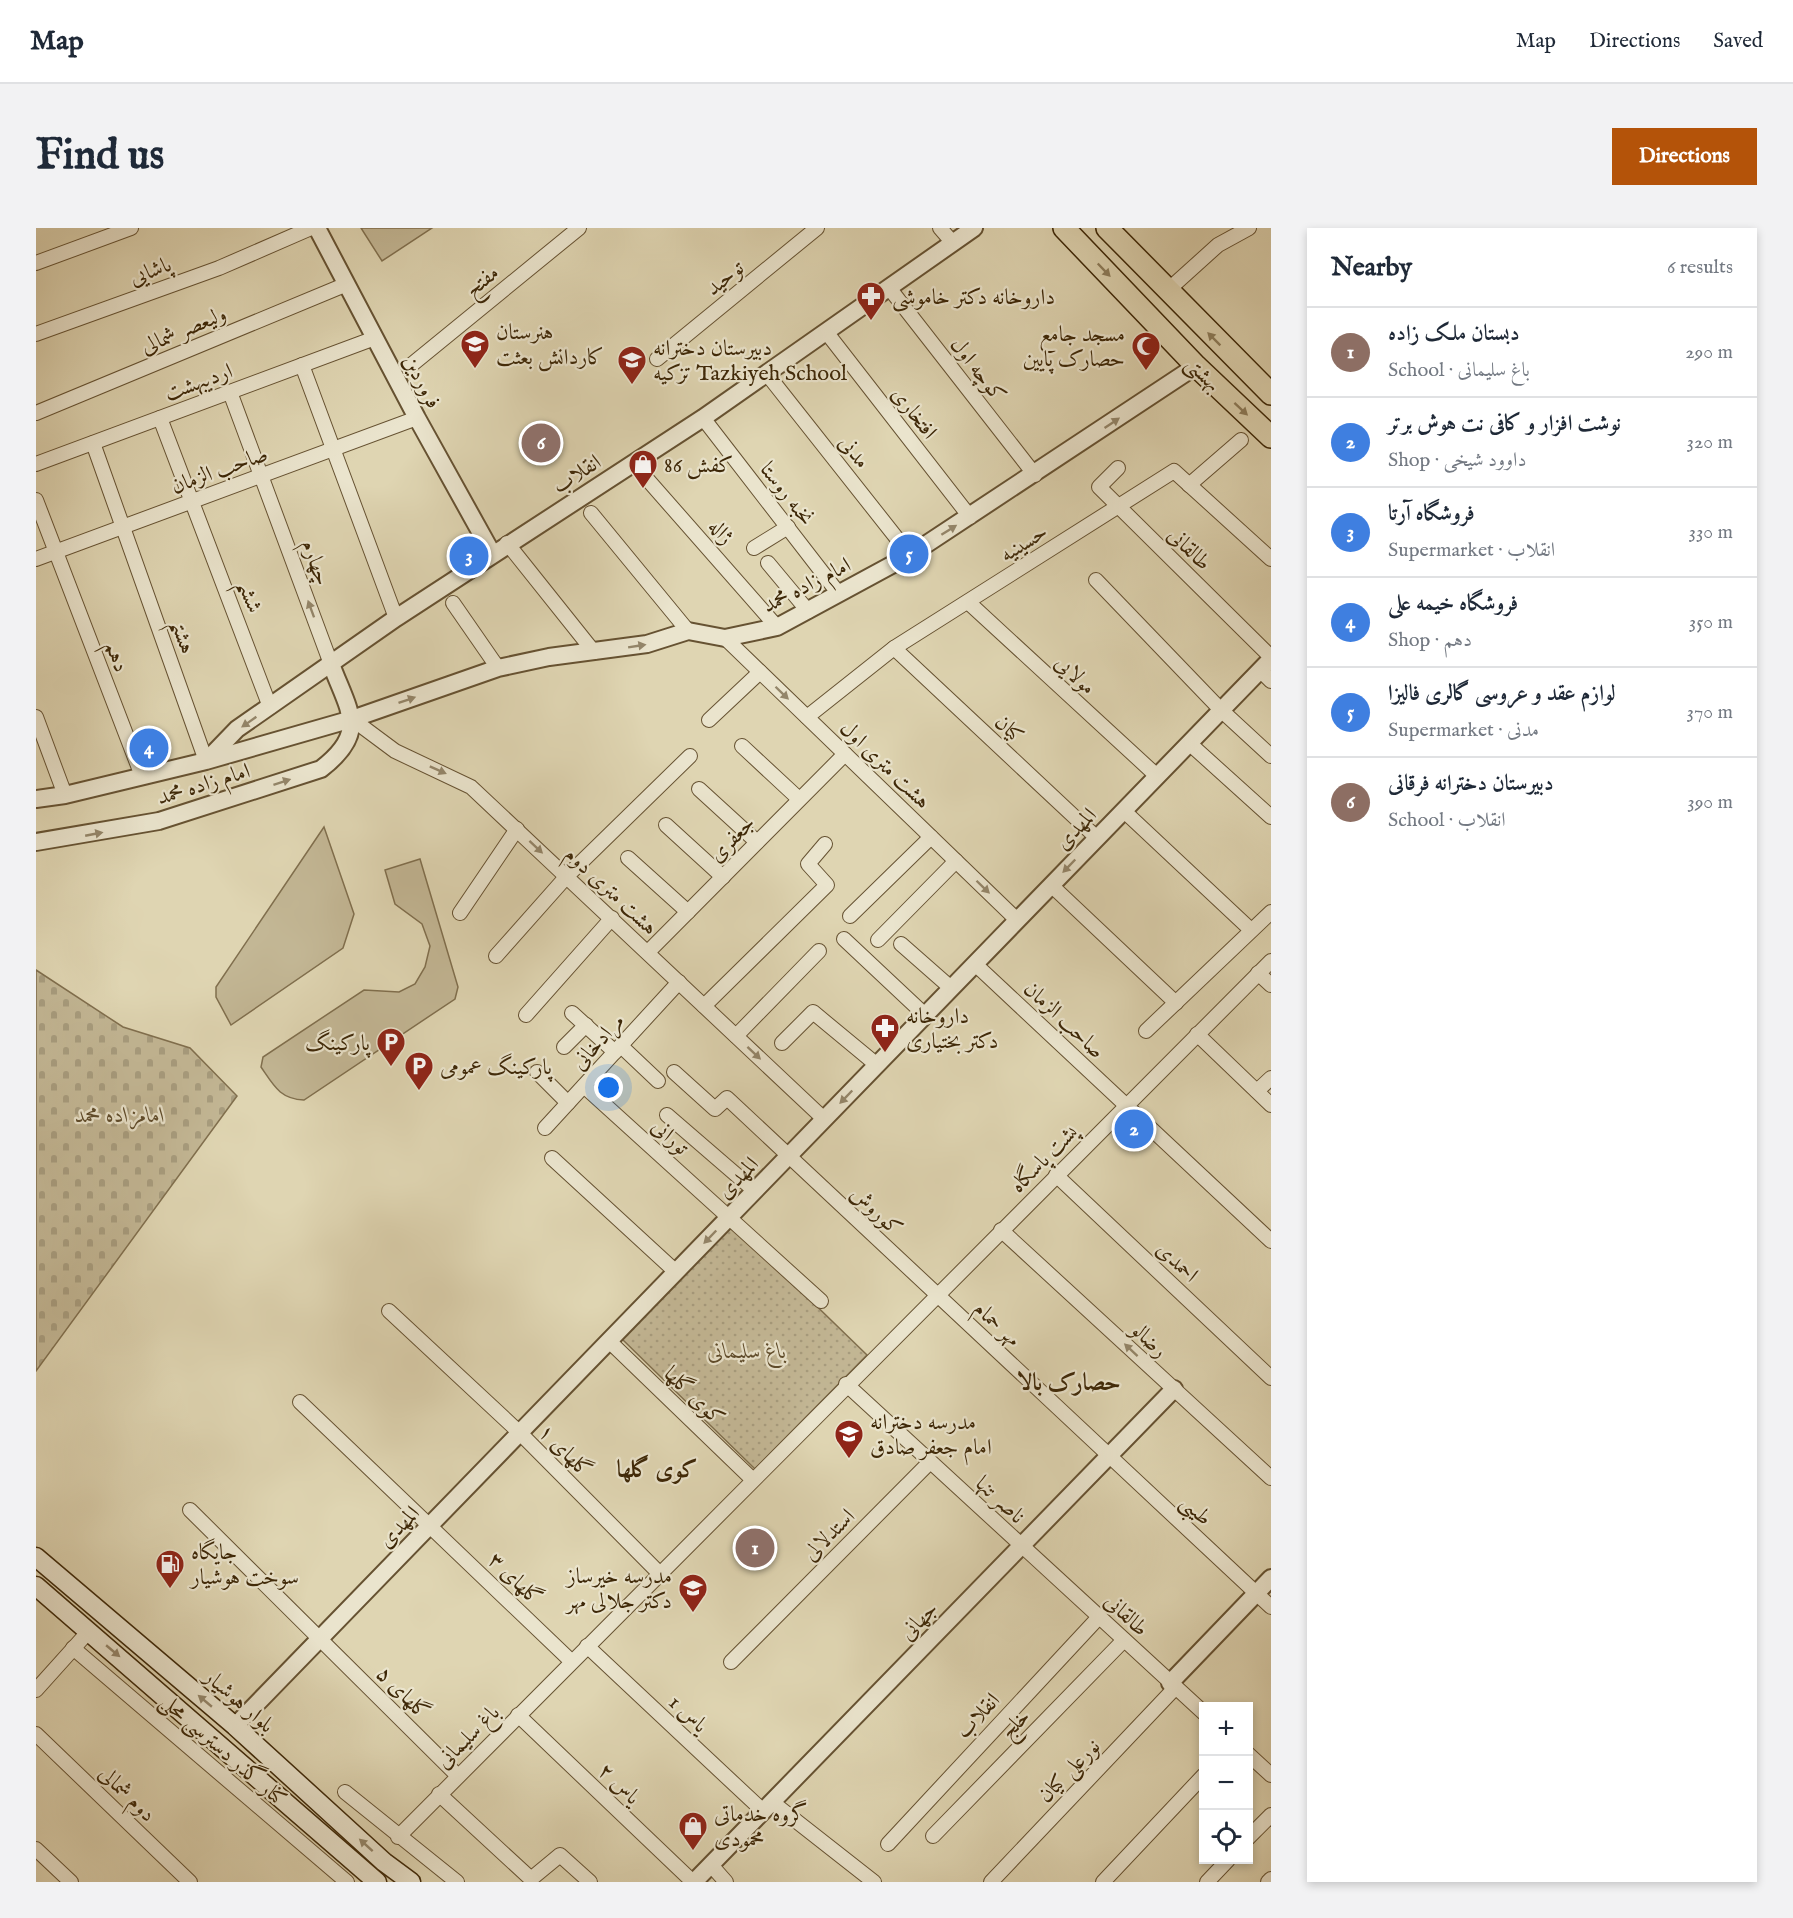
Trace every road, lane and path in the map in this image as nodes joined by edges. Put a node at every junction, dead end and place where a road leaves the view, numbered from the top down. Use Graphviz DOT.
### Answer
graph roads {
  1 [pos="131,228"];
  2 [pos="311,228"];
  3 [pos="317,228"];
  4 [pos="579,228"];
  5 [pos="940,228"];
  6 [pos="974,228"];
  7 [pos="1064,228"];
  8 [pos="1107,228"];
  9 [pos="1249,228"];
  10 [pos="815,229"];
  11 [pos="953,243"];
  12 [pos="36,263"];
  13 [pos="347,284"];
  14 [pos="890,289"];
  15 [pos="1167,291"];
  16 [pos="827,333"];
  17 [pos="36,334"];
  18 [pos="375,338"];
  19 [pos="657,359"];
  20 [pos="302,365"];
  21 [pos="410,366"];
  22 [pos="1196,366"];
  23 [pos="767,374"];
  24 [pos="230,392"];
  25 [pos="1271,394"];
  26 [pos="36,413"];
  27 [pos="160,418"];
  28 [pos="417,418"];
  29 [pos="703,418"];
  30 [pos="1271,437"];
  31 [pos="1241,440"];
  32 [pos="93,442"];
  33 [pos="333,449"];
  34 [pos="633,463"];
  35 [pos="36,464"];
  36 [pos="1118,468"];
  37 [pos="263,475"];
  38 [pos="1035,475"];
  39 [pos="1190,485"];
  40 [pos="36,500"];
  41 [pos="192,501"];
  42 [pos="1118,507"];
  43 [pos="591,513"];
  44 [pos="970,517"];
  45 [pos="123,526"];
  46 [pos="788,527"];
  47 [pos="507,543"];
  48 [pos="754,548"];
  49 [pos="56,551"];
  50 [pos="492,553"];
  51 [pos="910,555"];
  52 [pos="36,559"];
  53 [pos="1271,559"];
  54 [pos="768,563"];
  55 [pos="1096,580"];
  56 [pos="839,594"];
  57 [pos="968,602"];
  58 [pos="453,603"];
  59 [pos="808,611"];
  60 [pos="396,618"];
  61 [pos="777,627"];
  62 [pos="688,631"];
  63 [pos="725,638"];
  64 [pos="894,648"];
  65 [pos="594,652"];
  66 [pos="331,664"];
  67 [pos="1268,667"];
  68 [pos="498,668"];
  69 [pos="760,672"];
  70 [pos="270,707"];
  71 [pos="1221,710"];
  72 [pos="36,717"];
  73 [pos="807,717"];
  74 [pos="352,719"];
  75 [pos="709,720"];
  76 [pos="1189,743"];
  77 [pos="742,746"];
  78 [pos="845,754"];
  79 [pos="690,756"];
  80 [pos="1271,756"];
  81 [pos="206,760"];
  82 [pos="142,776"];
  83 [pos="1157,776"];
  84 [pos="699,789"];
  85 [pos="65,795"];
  86 [pos="36,800"];
  87 [pos="799,800"];
  88 [pos="1124,811"];
  89 [pos="1271,817"];
  90 [pos="666,825"];
  91 [pos="517,829"];
  92 [pos="931,837"];
  93 [pos="1097,838"];
  94 [pos="36,842"];
  95 [pos="757,842"];
  96 [pos="825,844"];
  97 [pos="628,858"];
  98 [pos="956,861"];
  99 [pos="567,876"];
  100 [pos="723,877"];
  101 [pos="1051,885"];
  102 [pos="688,912"];
  103 [pos="1271,912"];
  104 [pos="460,913"];
  105 [pos="850,916"];
  106 [pos="612,918"];
  107 [pos="1017,920"];
  108 [pos="1251,930"];
  109 [pos="844,939"];
  110 [pos="878,940"];
  111 [pos="901,944"];
  112 [pos="819,951"];
  113 [pos="648,952"];
  114 [pos="496,956"];
  115 [pos="1271,961"];
  116 [pos="975,964"];
  117 [pos="1258,973"];
  118 [pos="679,982"];
  119 [pos="1271,985"];
  120 [pos="951,988"];
  121 [pos="1176,1003"];
  122 [pos="704,1006"];
  123 [pos="572,1013"];
  124 [pos="526,1015"];
  125 [pos="925,1015"];
  126 [pos="586,1025"];
  127 [pos="1146,1031"];
  128 [pos="1197,1034"];
  129 [pos="736,1036"];
  130 [pos="782,1043"];
  131 [pos="564,1047"];
  132 [pos="618,1049"];
  133 [pos="876,1065"];
  134 [pos="537,1072"];
  135 [pos="674,1072"];
  136 [pos="1271,1078"];
  137 [pos="658,1081"];
  138 [pos="584,1086"];
  139 [pos="1257,1091"];
  140 [pos="568,1103"];
  141 [pos="1126,1105"];
  142 [pos="1271,1105"];
  143 [pos="667,1114"];
  144 [pos="824,1119"];
  145 [pos="545,1128"];
  146 [pos="788,1156"];
  147 [pos="552,1158"];
  148 [pos="1056,1175"];
  149 [pos="755,1191"];
  150 [pos="729,1217"];
  151 [pos="1001,1230"];
  152 [pos="1271,1241"];
  153 [pos="676,1272"];
  154 [pos="936,1294"];
  155 [pos="821,1301"];
  156 [pos="389,1311"];
  157 [pos="609,1341"];
  158 [pos="1271,1378"];
  159 [pos="846,1384"];
  160 [pos="1174,1389"];
  161 [pos="300,1402"];
  162 [pos="520,1433"];
  163 [pos="1110,1456"];
  164 [pos="930,1462"];
  165 [pos="1271,1478"];
  166 [pos="752,1479"];
  167 [pos="190,1510"];
  168 [pos="430,1525"];
  169 [pos="1022,1546"];
  170 [pos="36,1557"];
  171 [pos="659,1573"];
  172 [pos="1271,1578"];
  173 [pos="36,1586"];
  174 [pos="1257,1593"];
  175 [pos="1271,1607"];
  176 [pos="1099,1617"];
  177 [pos="89,1631"];
  178 [pos="320,1639"];
  179 [pos="1124,1640"];
  180 [pos="586,1646"];
  181 [pos="74,1648"];
  182 [pos="572,1661"];
  183 [pos="731,1662"];
  184 [pos="1173,1685"];
  185 [pos="36,1690"];
  186 [pos="1199,1709"];
  187 [pos="518,1715"];
  188 [pos="235,1726"];
  189 [pos="36,1734"];
  190 [pos="1250,1756"];
  191 [pos="1271,1775"];
  192 [pos="458,1776"];
  193 [pos="1199,1779"];
  194 [pos="345,1792"];
  195 [pos="439,1794"];
  196 [pos="768,1807"];
  197 [pos="1271,1815"];
  198 [pos="1253,1833"];
  199 [pos="933,1836"];
  200 [pos="398,1837"];
  201 [pos="888,1844"];
  202 [pos="36,1849"];
  203 [pos="1224,1864"];
  204 [pos="711,1865"];
  205 [pos="373,1881"];
  206 [pos="71,1882"];
  207 [pos="190,1882"];
  208 [pos="346,1882"];
  209 [pos="411,1882"];
  210 [pos="457,1882"];
  211 [pos="590,1882"];
  212 [pos="694,1882"];
  213 [pos="726,1882"];
  214 [pos="874,1882"];
  215 [pos="991,1882"];
  216 [pos="1103,1882"];
  217 [pos="1207,1882"];
  1 -- 12 [label="street"];
  2 -- 17 [label="street, پاشایی"];
  3 -- 13 [label="street, فروردین"];
  4 -- 21 [label="street, مفتح"];
  5 -- 11 [label="street"];
  6 -- 11 [label="street, انقلاب"];
  7 -- 22 [label="main road, بهشتی, one-way"];
  8 -- 15 [label="main road, بهشتی"];
  9 -- 15 [label="street"];
  10 -- 19 [label="street, توحید"];
  11 -- 14 [label="street, انقلاب"];
  13 -- 18 [label="street, فروردین"];
  13 -- 26 [label="street, ولیعصر شمالی"];
  14 -- 16 [label="street, انقلاب"];
  14 -- 38 [label="street, کوچه اول"];
  25 -- 15 [label="main road, بهشتی, one-way"];
  16 -- 23 [label="street, انقلاب"];
  16 -- 44 [label="street, افتخاری"];
  18 -- 20 [label="street, اردیبهشت"];
  18 -- 28 [label="street, فروردین"];
  20 -- 24 [label="street, اردیبهشت"];
  20 -- 33 [label="street"];
  22 -- 30 [label="main road, بهشتی, one-way"];
  38 -- 22 [label="street, امام زاده محمد, one-way"];
  23 -- 29 [label="street, انقلاب"];
  23 -- 51 [label="street, مدنی"];
  24 -- 27 [label="street, اردیبهشت"];
  24 -- 37 [label="street, چهارم"];
  27 -- 32 [label="street, اردیبهشت"];
  27 -- 41 [label="street, ششم"];
  28 -- 33 [label="street, صاحب الزمان"];
  28 -- 50 [label="street, فروردین"];
  29 -- 34 [label="street, انقلاب"];
  29 -- 46 [label="street, نخبه روستا"];
  31 -- 39 [label="street"];
  32 -- 35 [label="street, اردیبهشت"];
  32 -- 45 [label="street, هشتم"];
  33 -- 37 [label="street, صاحب الزمان"];
  33 -- 60 [label="street"];
  34 -- 47 [label="street, انقلاب"];
  34 -- 61 [label="street, ژاله"];
  36 -- 42 [label="street, طالقانی"];
  37 -- 41 [label="street, صاحب الزمان"];
  66 -- 37 [label="street, چهارم, one-way"];
  38 -- 44 [label="street, امام زاده محمد"];
  39 -- 42 [label="street, حسینیه"];
  39 -- 53 [label="street"];
  40 -- 49 [label="street, دهم"];
  41 -- 45 [label="street, صاحب الزمان"];
  41 -- 70 [label="street, ششم"];
  42 -- 57 [label="street, حسینیه"];
  42 -- 67 [label="street, طالقانی"];
  43 -- 62 [label="street"];
  51 -- 44 [label="street, امام زاده محمد, one-way"];
  45 -- 49 [label="street, صاحب الزمان"];
  45 -- 81 [label="street, هشتم"];
  46 -- 48 [label="street"];
  46 -- 56 [label="street, نخبه روستا"];
  47 -- 50 [label="street, انقلاب"];
  47 -- 65 [label="street"];
  49 -- 52 [label="street, صاحب الزمان"];
  49 -- 82 [label="street, دهم"];
  50 -- 60 [label="street, انقلاب"];
  51 -- 56 [label="street, امام زاده محمد"];
  54 -- 59 [label="street"];
  55 -- 71 [label="street"];
  56 -- 59 [label="street, امام زاده محمد"];
  57 -- 64 [label="street, حسینیه"];
  57 -- 83 [label="street, مولایی"];
  58 -- 68 [label="street"];
  59 -- 61 [label="street, امام زاده محمد"];
  60 -- 66 [label="street, انقلاب"];
  61 -- 63 [label="street, امام زاده محمد"];
  62 -- 63 [label="street, امام زاده محمد"];
  65 -- 62 [label="street, امام زاده محمد, one-way"];
  63 -- 69 [label="street, هشت متری اول"];
  64 -- 73 [label="street, حسینیه"];
  64 -- 93 [label="street, کیان"];
  65 -- 68 [label="street, امام زاده محمد"];
  66 -- 70 [label="street, انقلاب"];
  66 -- 74 [label="street"];
  67 -- 71 [label="street, المهدی"];
  74 -- 68 [label="street, امام زاده محمد, one-way"];
  69 -- 73 [label="street, هشت متری اول, one-way"];
  69 -- 75 [label="street"];
  70 -- 81 [label="street, انقلاب, one-way"];
  71 -- 76 [label="street, المهدی"];
  71 -- 80 [label="street"];
  72 -- 85 [label="street"];
  73 -- 78 [label="street, هشت متری اول"];
  74 -- 81 [label="street, امام زاده محمد"];
  74 -- 91 [label="street, هشت متری دوم, one-way"];
  94 -- 74 [label="street, امام زاده محمد, one-way"];
  76 -- 83 [label="street, المهدی"];
  76 -- 89 [label="street"];
  77 -- 87 [label="street"];
  78 -- 87 [label="street, جعفری"];
  78 -- 92 [label="street, هشت متری اول"];
  79 -- 99 [label="street"];
  81 -- 82 [label="street, امام زاده محمد"];
  82 -- 85 [label="street, امام زاده محمد"];
  83 -- 88 [label="street, المهدی"];
  84 -- 95 [label="street"];
  85 -- 86 [label="street, امام زاده محمد"];
  87 -- 95 [label="street, جعفری"];
  88 -- 93 [label="street, المهدی"];
  88 -- 108 [label="street"];
  90 -- 100 [label="street"];
  91 -- 99 [label="street, هشت متری دوم, one-way"];
  91 -- 104 [label="street"];
  92 -- 98 [label="street, هشت متری اول"];
  92 -- 105 [label="street"];
  93 -- 101 [label="street, المهدی, one-way"];
  95 -- 100 [label="street, جعفری"];
  96 -- 122 [label="street"];
  97 -- 102 [label="street"];
  98 -- 107 [label="street, هشت متری اول, one-way"];
  98 -- 110 [label="street"];
  99 -- 106 [label="street, هشت متری دوم"];
  99 -- 114 [label="street"];
  100 -- 102 [label="street, جعفری"];
  101 -- 107 [label="street, المهدی"];
  101 -- 121 [label="street"];
  102 -- 113 [label="street, جعفری"];
  103 -- 108 [label="street"];
  106 -- 113 [label="street, هشت متری دوم"];
  106 -- 124 [label="street"];
  107 -- 116 [label="street, المهدی"];
  108 -- 121 [label="street"];
  109 -- 125 [label="street"];
  111 -- 120 [label="street"];
  112 -- 129 [label="street"];
  113 -- 118 [label="street, هشت متری دوم"];
  115 -- 117 [label="street, پشت پاسگاه"];
  116 -- 120 [label="street, المهدی"];
  116 -- 141 [label="street, صاحب الزمان"];
  117 -- 119 [label="street"];
  117 -- 128 [label="street, پشت پاسگاه"];
  118 -- 122 [label="street, هشت متری دوم"];
  118 -- 132 [label="street, مرادخانی"];
  120 -- 125 [label="street, المهدی"];
  121 -- 127 [label="street"];
  122 -- 129 [label="street, هشت متری دوم"];
  123 -- 126 [label="street"];
  125 -- 133 [label="street, المهدی"];
  126 -- 131 [label="street"];
  126 -- 132 [label="street"];
  128 -- 139 [label="street"];
  128 -- 141 [label="street, پشت پاسگاه"];
  129 -- 144 [label="street, هشت متری دوم, one-way"];
  130 -- 133 [label="street"];
  132 -- 137 [label="street"];
  132 -- 138 [label="street, مرادخانی"];
  133 -- 144 [label="street, المهدی, one-way"];
  134 -- 140 [label="street"];
  135 -- 146 [label="street, کوروش"];
  136 -- 139 [label="street"];
  138 -- 140 [label="street, مرادخانی"];
  138 -- 150 [label="street, تورانی"];
  139 -- 142 [label="street"];
  140 -- 145 [label="street, مرادخانی"];
  141 -- 148 [label="street, پشت پاسگاه"];
  141 -- 152 [label="street, صاحب الزمان"];
  143 -- 149 [label="street"];
  144 -- 146 [label="street, المهدی"];
  146 -- 149 [label="street, المهدی"];
  146 -- 154 [label="street, کوروش"];
  147 -- 153 [label="street"];
  148 -- 151 [label="street, پشت پاسگاه"];
  148 -- 158 [label="street, احمدی"];
  149 -- 150 [label="street, المهدی"];
  150 -- 153 [label="street, المهدی, one-way"];
  150 -- 155 [label="street, تورانی"];
  151 -- 154 [label="street, پشت پاسگاه"];
  160 -- 151 [label="street, رضالو, one-way"];
  153 -- 157 [label="street, المهدی"];
  154 -- 159 [label="street, پشت پاسگاه"];
  154 -- 163 [label="street, مهر حمام"];
  156 -- 162 [label="street, گلهای ۱"];
  157 -- 162 [label="street, المهدی"];
  157 -- 166 [label="street, کوی گلها"];
  159 -- 164 [label="street, ناصر تنها"];
  159 -- 166 [label="street, باغ سلیمانی"];
  160 -- 163 [label="street, جهانی"];
  160 -- 165 [label="street, رضالو"];
  161 -- 168 [label="street, گلهای ۳"];
  162 -- 168 [label="street, المهدی"];
  162 -- 171 [label="street, گلهای ۱"];
  163 -- 169 [label="street, جهانی"];
  163 -- 174 [label="street, طیبی"];
  164 -- 169 [label="street, ناصر تنها"];
  164 -- 183 [label="street, استدلالی"];
  166 -- 171 [label="street, باغ سلیمانی"];
  167 -- 178 [label="street, گلهای ۵"];
  168 -- 178 [label="street, المهدی"];
  168 -- 182 [label="street, گلهای ۳"];
  169 -- 176 [label="street, طالقانی"];
  169 -- 196 [label="street, جهانی"];
  188 -- 170 [label="main road, بلوار هوشیار, one-way"];
  171 -- 180 [label="street, باغ سلیمانی"];
  172 -- 174 [label="street"];
  173 -- 177 [label="main road, بلوار هوشیار"];
  174 -- 175 [label="street, طیبی"];
  174 -- 184 [label="street"];
  176 -- 179 [label="street, طالقانی"];
  176 -- 201 [label="street, انقلاب"];
  177 -- 181 [label="street"];
  177 -- 205 [label="main road, بلوار هوشیار, one-way"];
  178 -- 188 [label="street, المهدی"];
  178 -- 192 [label="street, گلهای ۵"];
  179 -- 184 [label="street, طالقانی"];
  179 -- 199 [label="street, خلج"];
  180 -- 182 [label="street, باغ سلیمانی"];
  180 -- 196 [label="street, یاس 1"];
  181 -- 185 [label="street"];
  181 -- 208 [label="street, کنار گذر دسترسی محلی"];
  182 -- 187 [label="street, باغ سلیمانی"];
  184 -- 186 [label="street, طالقانی"];
  184 -- 215 [label="street, نورعلی کیان"];
  187 -- 192 [label="street, باغ سلیمانی"];
  187 -- 212 [label="street, یاس ۲"];
  209 -- 188 [label="main road, بلوار هوشیار, one-way"];
  189 -- 207 [label="street, دوم شمالی"];
  190 -- 191 [label="street"];
  192 -- 195 [label="street, باغ سلیمانی"];
  193 -- 216 [label="street"];
  194 -- 200 [label="street"];
  195 -- 200 [label="street, باغ سلیمانی"];
  195 -- 211 [label="street"];
  196 -- 204 [label="street, جهانی"];
  196 -- 214 [label="street, یاس 1"];
  197 -- 198 [label="street"];
  200 -- 210 [label="street"];
  202 -- 206 [label="street"];
  203 -- 217 [label="street"];
  204 -- 212 [label="street, جهانی"];
  204 -- 213 [label="street"];
}
